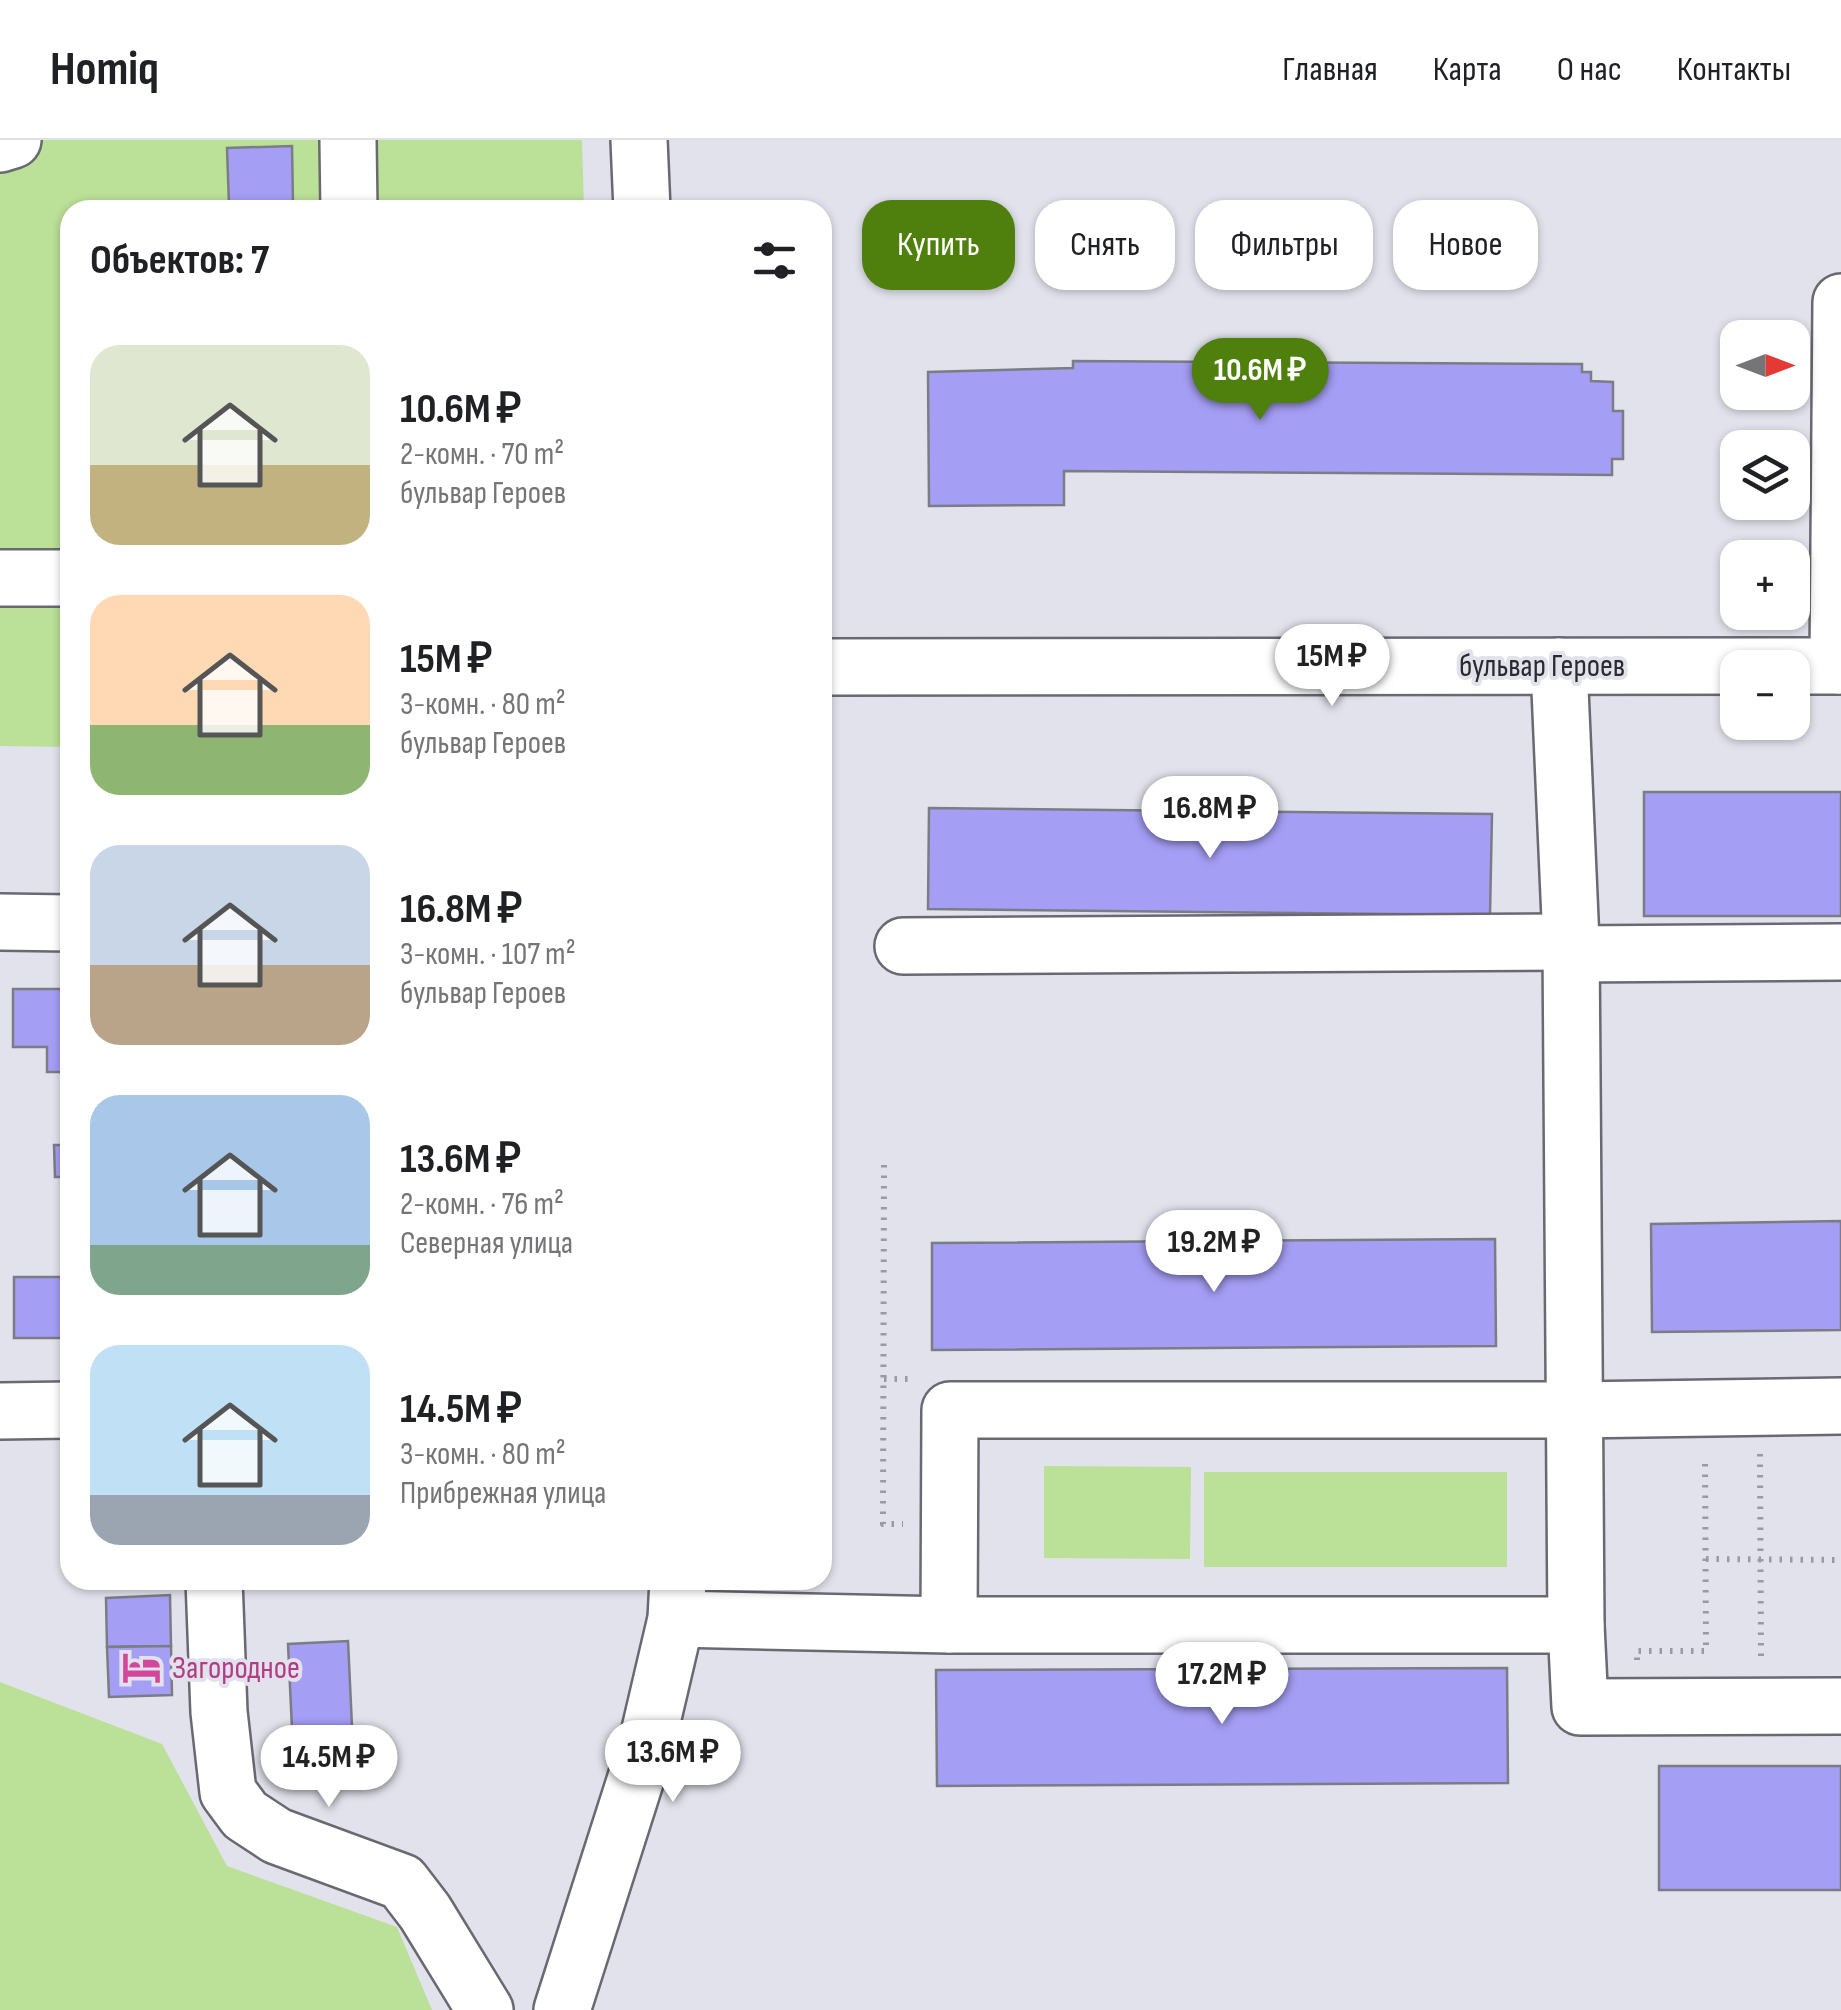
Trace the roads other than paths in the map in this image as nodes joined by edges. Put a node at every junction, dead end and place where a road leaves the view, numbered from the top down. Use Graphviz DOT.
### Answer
graph roads {
  1 [pos="13,140"];
  2 [pos="348,140"];
  3 [pos="639,140"];
  4 [pos="0,144"];
  5 [pos="350,200"];
  6 [pos="642,200"];
  7 [pos="1841,302"];
  8 [pos="0,578"];
  9 [pos="60,578"];
  10 [pos="1559,666"];
  11 [pos="1839,666"];
  12 [pos="832,667"];
  13 [pos="0,922"];
  14 [pos="60,923"];
  15 [pos="903,946"];
  16 [pos="1571,948"];
  17 [pos="1841,952"];
  18 [pos="1841,1406"];
  19 [pos="60,1410"];
  20 [pos="1575,1410"];
  21 [pos="0,1411"];
  22 [pos="214,1590"];
  23 [pos="677,1599"];
  24 [pos="949,1625"];
  25 [pos="1576,1625"];
  26 [pos="1841,1706"];
  27 [pos="485,2010"];
  28 [pos="562,2010"];
  1 -- 4 [label="street"];
  2 -- 5 [label="street"];
  3 -- 6 [label="street"];
  7 -- 11 [label="street"];
  8 -- 9 [label="street"];
  10 -- 11 [label="street, бульвар Героев"];
  10 -- 12 [label="street, бульвар Героев"];
  10 -- 16 [label="street"];
  13 -- 14 [label="street"];
  15 -- 16 [label="street"];
  16 -- 17 [label="street"];
  16 -- 20 [label="street"];
  18 -- 20 [label="street"];
  19 -- 21 [label="street"];
  20 -- 24 [label="street"];
  20 -- 25 [label="street"];
  22 -- 27 [label="street"];
  23 -- 24 [label="street"];
  23 -- 28 [label="street"];
  24 -- 25 [label="street"];
  25 -- 26 [label="street"];
}
